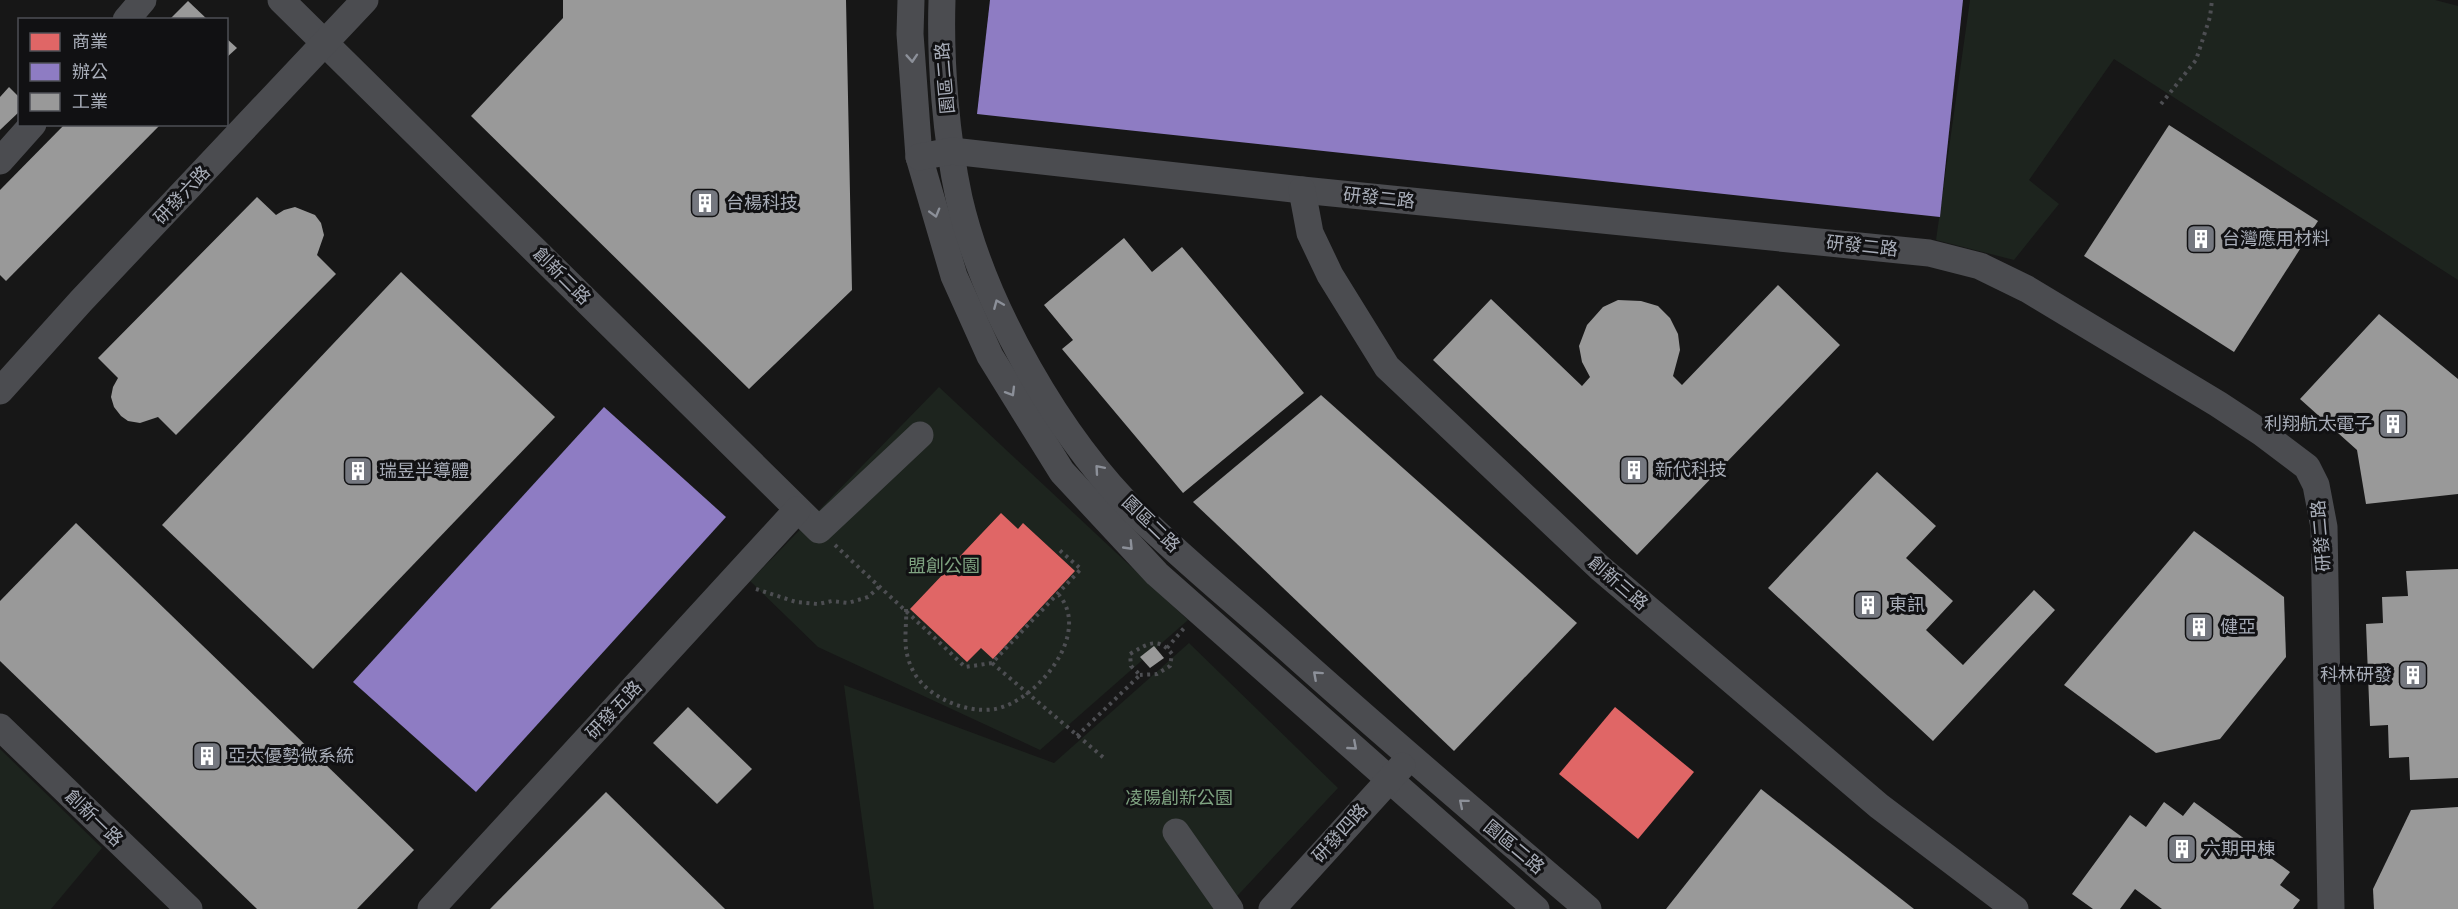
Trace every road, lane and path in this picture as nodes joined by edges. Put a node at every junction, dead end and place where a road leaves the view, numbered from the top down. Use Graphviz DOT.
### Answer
graph roads {
  1 [pos="143,0"];
  2 [pos="281,0"];
  3 [pos="365,0"];
  4 [pos="911,0"];
  5 [pos="942,0"];
  6 [pos="2212,0"];
  7 [pos="128,18"];
  8 [pos="325,43"];
  9 [pos="2161,104"];
  10 [pos="31,126"];
  11 [pos="952,151"];
  12 [pos="919,157"];
  13 [pos="0,161"];
  14 [pos="1302,190"];
  15 [pos="0,391"];
  16 [pos="920,435"];
  17 [pos="797,510"];
  18 [pos="819,530"];
  19 [pos="1057,548"];
  20 [pos="879,587"];
  21 [pos="756,589"];
  22 [pos="1059,595"];
  23 [pos="906,609"];
  24 [pos="1185,627"];
  25 [pos="1167,648"];
  26 [pos="992,663"];
  27 [pos="1140,675"];
  28 [pos="1029,694"];
  29 [pos="0,727"];
  30 [pos="1077,736"];
  31 [pos="1104,758"];
  32 [pos="1409,758"];
  33 [pos="1390,779"];
  34 [pos="1176,832"];
  35 [pos="189,909"];
  36 [pos="431,909"];
  37 [pos="1230,909"];
  38 [pos="1272,909"];
  39 [pos="1536,909"];
  40 [pos="1588,909"];
  41 [pos="2015,909"];
  42 [pos="2331,909"];
  1 -- 7 [label="street"];
  2 -- 8 [label="street, 創新二路"];
  3 -- 8 [label="street, 研發六路"];
  4 -- 12 [label="street, 園區二路, one-way"];
  5 -- 11 [label="street, 園區二路"];
  6 -- 9 [label="path"];
  8 -- 15 [label="street, 研發六路"];
  8 -- 17 [label="street, 創新二路"];
  10 -- 13 [label="street"];
  11 -- 12 [label="street, 研發二路"];
  11 -- 14 [label="street, 研發二路"];
  32 -- 11 [label="street, 園區二路, one-way"];
  12 -- 33 [label="street, 園區二路, one-way"];
  14 -- 41 [label="street, 創新三路"];
  14 -- 42 [label="street, 研發二路"];
  16 -- 18 [label="street"];
  17 -- 18 [label="street, 創新二路"];
  17 -- 36 [label="street, 研發五路"];
  18 -- 20 [label="path"];
  19 -- 22 [label="path"];
  20 -- 21 [label="path"];
  20 -- 23 [label="path"];
  22 -- 26 [label="path"];
  22 -- 28 [label="path"];
  23 -- 26 [label="path"];
  23 -- 28 [label="path"];
  24 -- 25 [label="path"];
  25 -- 27 [label="path"];
  25 -- 27 [label="path"];
  26 -- 28 [label="path"];
  27 -- 30 [label="path"];
  28 -- 30 [label="path"];
  29 -- 35 [label="street, 創新一路"];
  30 -- 31 [label="path"];
  32 -- 33 [label="street, 研發四路"];
  40 -- 32 [label="street, 園區二路, one-way"];
  33 -- 38 [label="street, 研發四路"];
  33 -- 39 [label="street, 園區二路"];
  34 -- 37 [label="street"];
}
